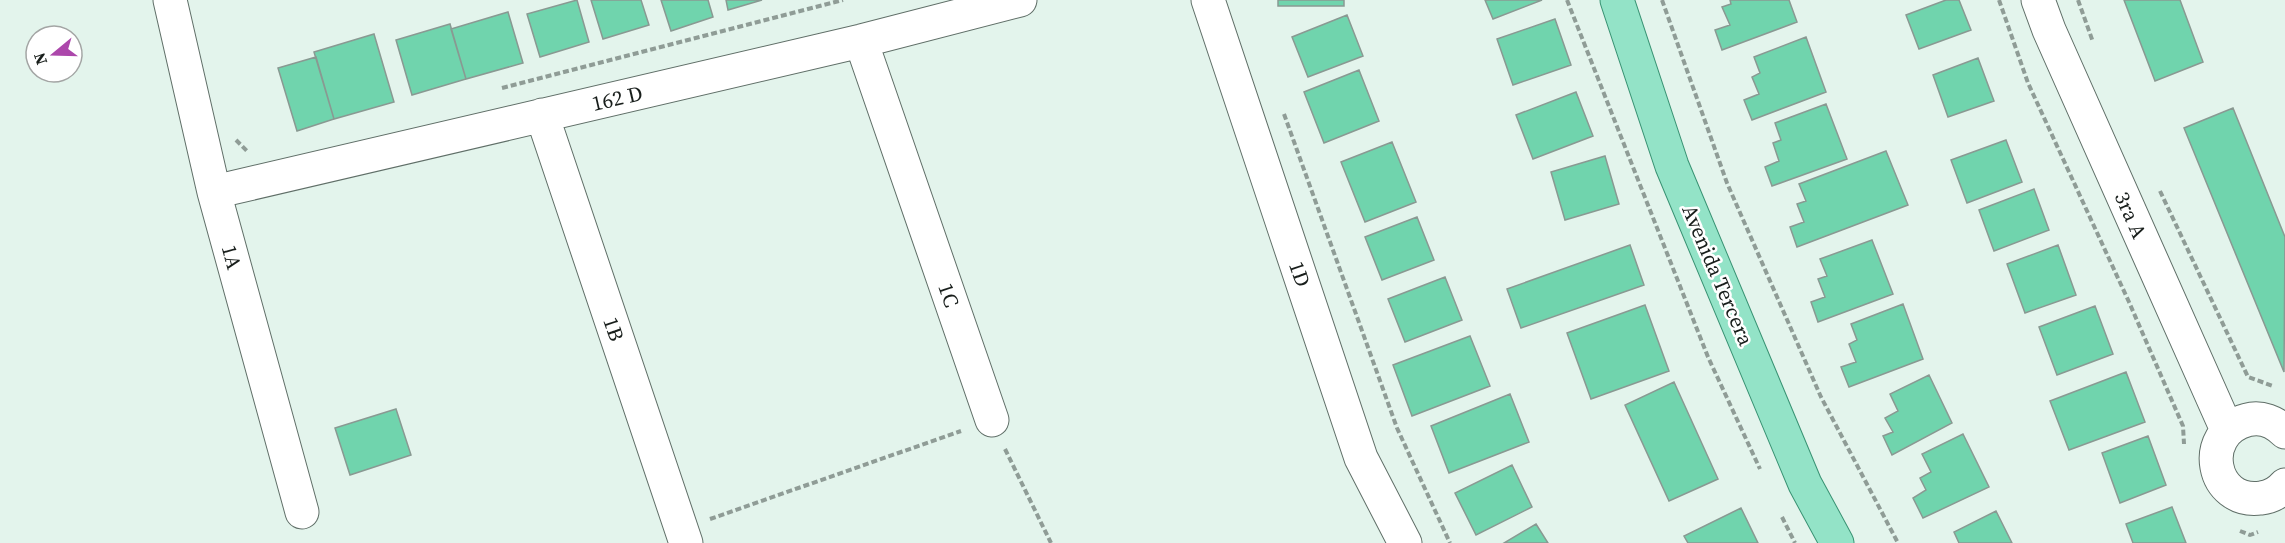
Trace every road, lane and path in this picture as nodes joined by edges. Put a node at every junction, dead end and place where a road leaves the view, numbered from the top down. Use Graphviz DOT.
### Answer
graph roads {
  1 [pos="170,0"];
  2 [pos="843,0"];
  3 [pos="1020,0"];
  4 [pos="1208,0"];
  5 [pos="1567,0"];
  6 [pos="1617,0"];
  7 [pos="1662,0"];
  8 [pos="1999,0"];
  9 [pos="2038,0"];
  10 [pos="2078,0"];
  11 [pos="861,41"];
  12 [pos="2094,45"];
  13 [pos="501,88"];
  14 [pos="1281,108"];
  15 [pos="542,115"];
  16 [pos="235,139"];
  17 [pos="250,153"];
  18 [pos="2157,185"];
  19 [pos="213,192"];
  20 [pos="2276,387"];
  21 [pos="992,420"];
  22 [pos="2227,430"];
  23 [pos="2285,432"];
  24 [pos="2184,450"];
  25 [pos="1761,471"];
  26 [pos="2285,485"];
  27 [pos="302,512"];
  28 [pos="1780,512"];
  29 [pos="2231,528"];
  30 [pos="2267,529"];
  31 [pos="684,536"];
  32 [pos="1051,543"];
  33 [pos="1405,543"];
  34 [pos="1450,543"];
  35 [pos="1795,543"];
  36 [pos="1838,543"];
  37 [pos="1898,543"];
  1 -- 19 [label="street, 1A"];
  2 -- 13 [label="path"];
  3 -- 11 [label="street, 162 D"];
  4 -- 33 [label="street, 1D"];
  5 -- 25 [label="path"];
  6 -- 36 [label="main road, Avenida Tercera"];
  7 -- 37 [label="path"];
  8 -- 24 [label="path"];
  9 -- 22 [label="street, 3ra A"];
  10 -- 12 [label="path"];
  11 -- 15 [label="street, 162 D"];
  11 -- 21 [label="street, 1C"];
  14 -- 34 [label="path"];
  15 -- 19 [label="street, 162 D"];
  15 -- 31 [label="street, 1B"];
  16 -- 17 [label="path"];
  18 -- 20 [label="path"];
  19 -- 27 [label="street, 1A"];
  21 -- 31 [label="path"];
  21 -- 32 [label="path"];
  22 -- 23 [label="street"];
  22 -- 26 [label="street"];
  28 -- 35 [label="path"];
  29 -- 30 [label="path"];
}
